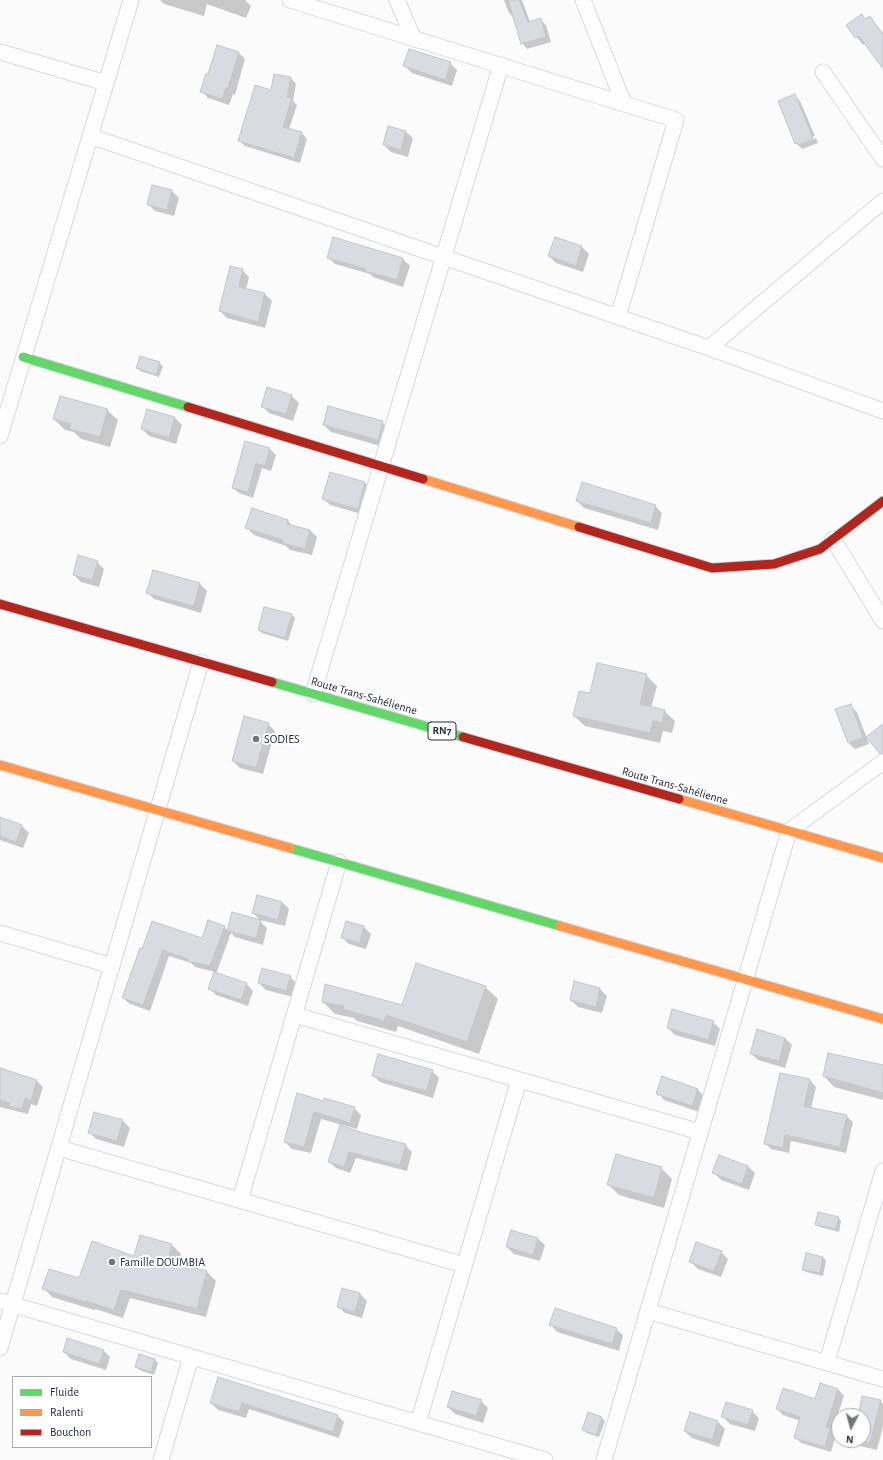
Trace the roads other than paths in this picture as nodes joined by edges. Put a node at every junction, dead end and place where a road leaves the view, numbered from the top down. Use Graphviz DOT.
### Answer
graph roads {
  1 [pos="131,0"];
  2 [pos="290,0"];
  3 [pos="398,0"];
  4 [pos="583,0"];
  5 [pos="413,38"];
  6 [pos="0,52"];
  7 [pos="501,65"];
  8 [pos="823,72"];
  9 [pos="106,83"];
  10 [pos="624,104"];
  11 [pos="90,136"];
  12 [pos="883,159"];
  13 [pos="883,201"];
  14 [pos="443,257"];
  15 [pos="618,317"];
  16 [pos="709,348"];
  17 [pos="23,357"];
  18 [pos="883,411"];
  19 [pos="0,436"];
  20 [pos="381,467"];
  21 [pos="883,501"];
  22 [pos="833,539"];
  23 [pos="0,604"];
  24 [pos="883,622"];
  25 [pos="201,662"];
  26 [pos="313,694"];
  27 [pos="883,762"];
  28 [pos="0,765"];
  29 [pos="158,810"];
  30 [pos="789,831"];
  31 [pos="883,858"];
  32 [pos="339,862"];
  33 [pos="0,933"];
  34 [pos="112,966"];
  35 [pos="745,980"];
  36 [pos="295,1014"];
  37 [pos="883,1019"];
  38 [pos="518,1080"];
  39 [pos="700,1132"];
  40 [pos="59,1148"];
  41 [pos="882,1176"];
  42 [pos="240,1200"];
  43 [pos="464,1265"];
  44 [pos="6,1303"];
  45 [pos="648,1311"];
  46 [pos="0,1348"];
  47 [pos="191,1357"];
  48 [pos="827,1362"];
  49 [pos="883,1379"];
  50 [pos="418,1423"];
  51 [pos="161,1460"];
  52 [pos="545,1460"];
  53 [pos="604,1460"];
  1 -- 9 [label="street"];
  2 -- 5 [label="street"];
  3 -- 5 [label="street"];
  4 -- 10 [label="street"];
  5 -- 7 [label="street"];
  6 -- 9 [label="street"];
  7 -- 10 [label="street"];
  7 -- 14 [label="street"];
  8 -- 12 [label="street"];
  9 -- 11 [label="street"];
  10 -- 15 [label="street"];
  11 -- 14 [label="street"];
  11 -- 17 [label="street"];
  13 -- 16 [label="street"];
  14 -- 15 [label="street"];
  14 -- 20 [label="street"];
  15 -- 16 [label="street"];
  16 -- 18 [label="street"];
  17 -- 19 [label="street"];
  17 -- 20 [label="main road"];
  20 -- 22 [label="main road"];
  20 -- 26 [label="street"];
  21 -- 22 [label="main road"];
  22 -- 24 [label="street"];
  23 -- 25 [label="main road, Route Trans-Sahélienne / RN7"];
  25 -- 26 [label="main road, Route Trans-Sahélienne / RN7"];
  25 -- 29 [label="street"];
  26 -- 30 [label="main road, Route Trans-Sahélienne / RN7"];
  27 -- 30 [label="street"];
  28 -- 29 [label="main road"];
  29 -- 32 [label="main road"];
  29 -- 34 [label="street"];
  30 -- 31 [label="main road, Route Trans-Sahélienne / RN7"];
  30 -- 35 [label="street"];
  32 -- 35 [label="main road"];
  32 -- 36 [label="street"];
  33 -- 34 [label="street"];
  34 -- 40 [label="street"];
  35 -- 37 [label="main road"];
  35 -- 39 [label="street"];
  36 -- 38 [label="street"];
  36 -- 42 [label="street"];
  38 -- 39 [label="street"];
  38 -- 43 [label="street"];
  39 -- 45 [label="street"];
  40 -- 42 [label="street"];
  40 -- 44 [label="street"];
  41 -- 48 [label="street"];
  42 -- 43 [label="street"];
  43 -- 50 [label="street"];
  44 -- 46 [label="street"];
  44 -- 47 [label="street"];
  45 -- 48 [label="street"];
  45 -- 53 [label="street"];
  47 -- 50 [label="street"];
  47 -- 51 [label="street"];
  48 -- 49 [label="street"];
  50 -- 52 [label="street"];
}
